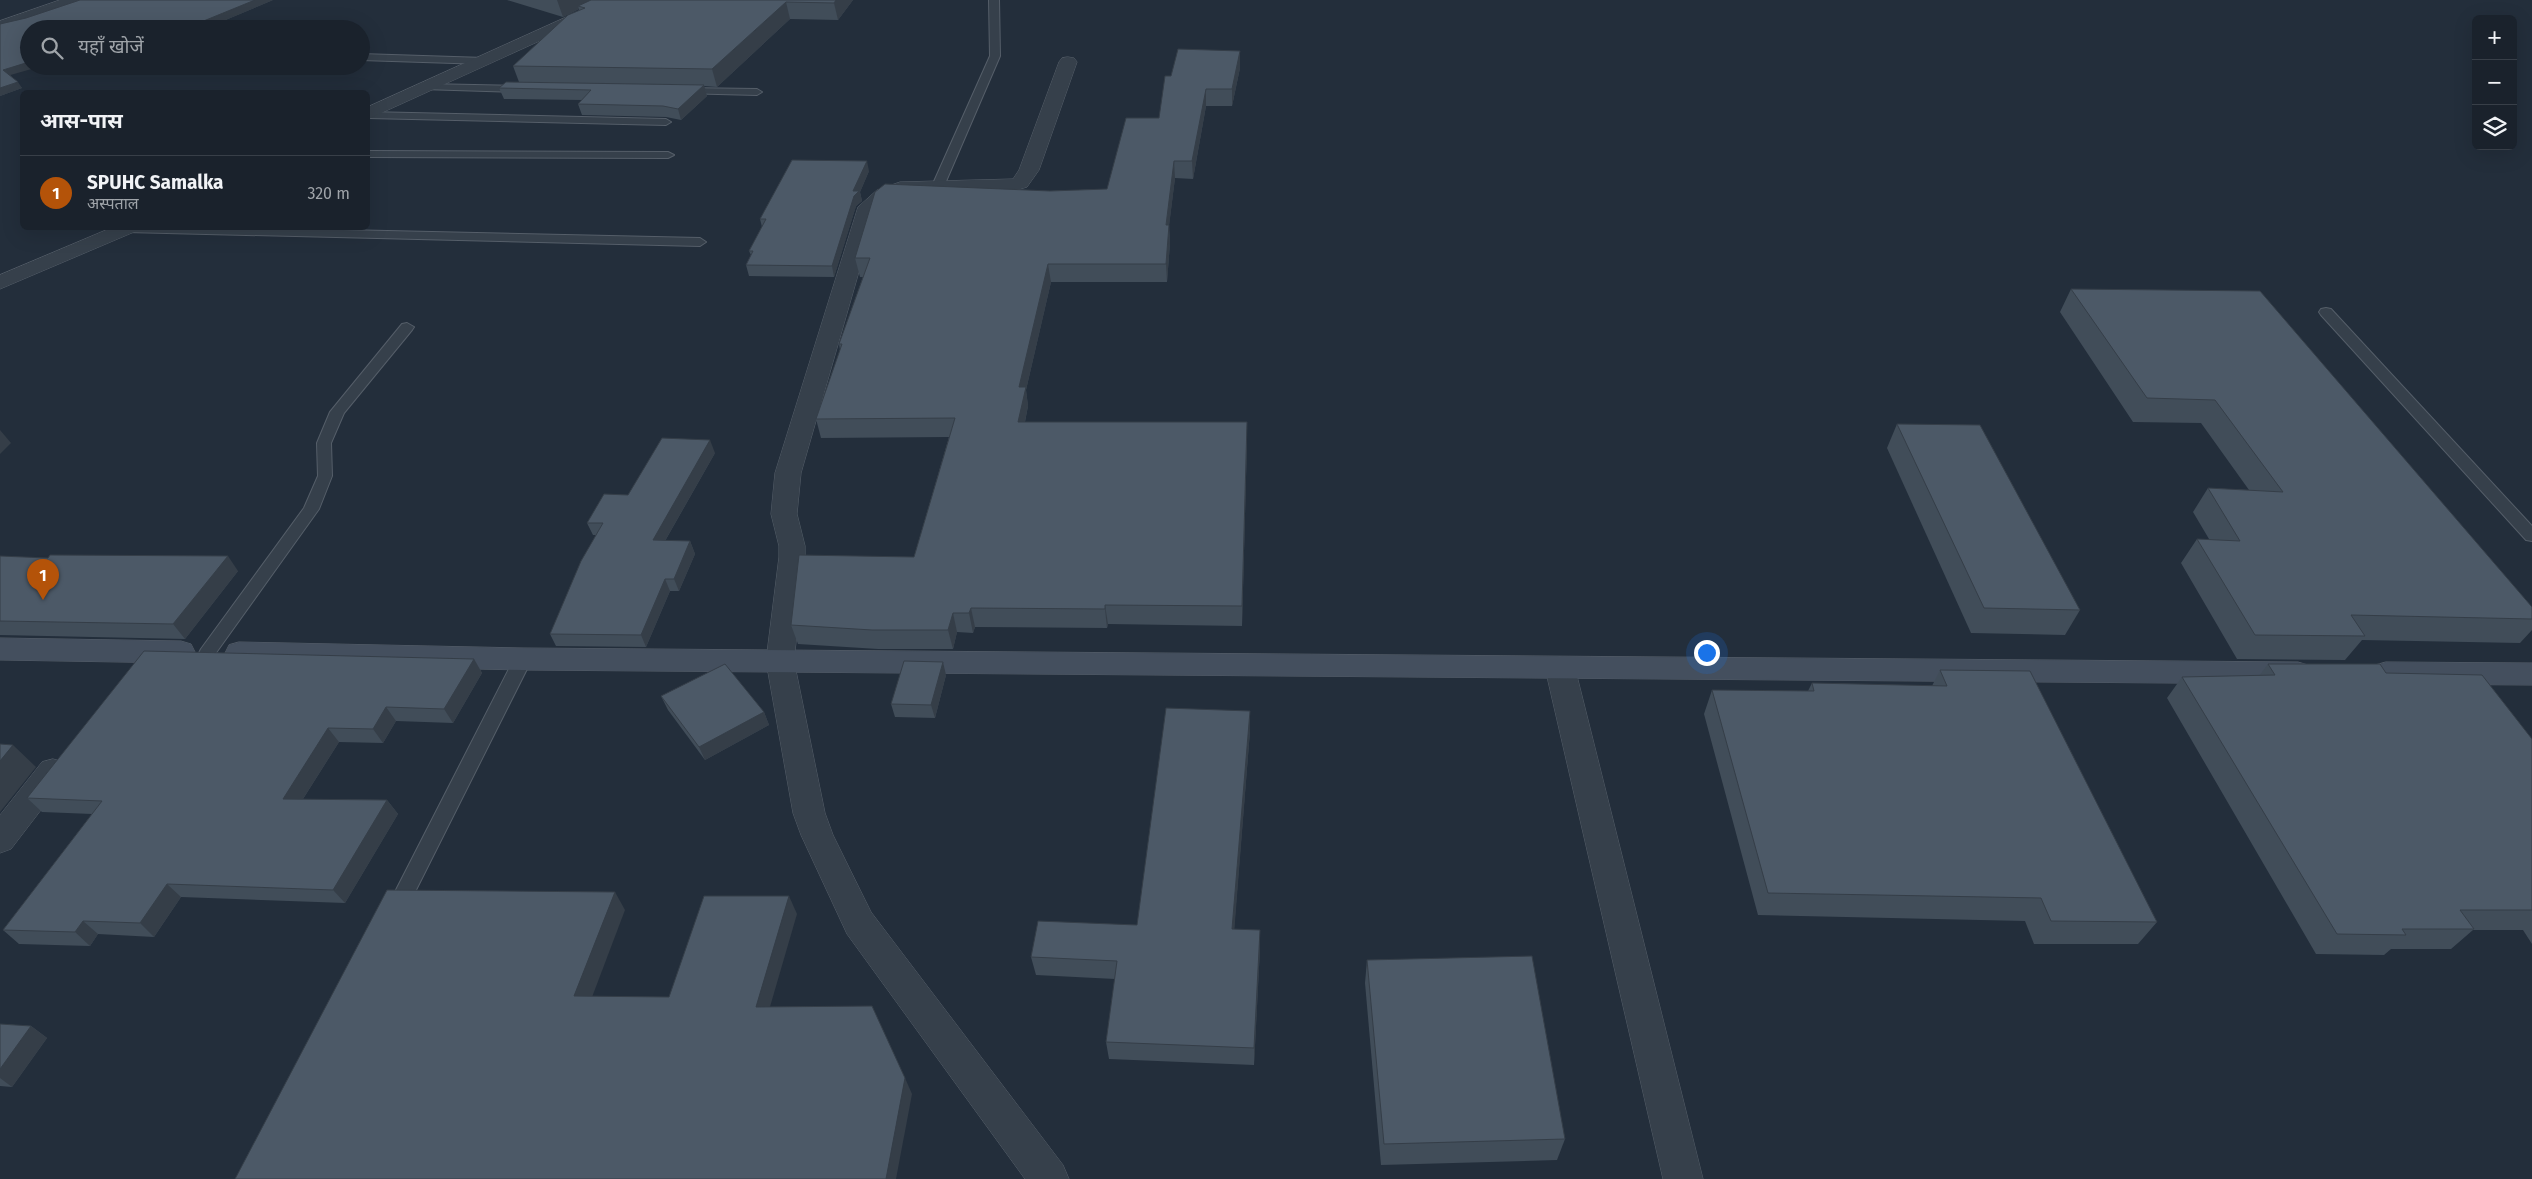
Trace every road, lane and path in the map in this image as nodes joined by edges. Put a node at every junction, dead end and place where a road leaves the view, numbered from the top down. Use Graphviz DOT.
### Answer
graph roads {
  1 [pos="75,0"];
  2 [pos="618,0"];
  3 [pos="994,0"];
  4 [pos="0,26"];
  5 [pos="370,57"];
  6 [pos="485,61"];
  7 [pos="1068,62"];
  8 [pos="426,88"];
  9 [pos="534,89"];
  10 [pos="671,91"];
  11 [pos="757,92"];
  12 [pos="370,114"];
  13 [pos="370,115"];
  14 [pos="666,122"];
  15 [pos="370,154"];
  16 [pos="668,155"];
  17 [pos="938,186"];
  18 [pos="121,230"];
  19 [pos="208,230"];
  20 [pos="700,242"];
  21 [pos="0,283"];
  22 [pos="2326,312"];
  23 [pos="407,327"];
  24 [pos="2532,536"];
  25 [pos="0,649"];
  26 [pos="148,652"];
  27 [pos="207,653"];
  28 [pos="523,659"];
  29 [pos="780,661"];
  30 [pos="1560,668"];
  31 [pos="2324,673"];
  32 [pos="2364,673"];
  33 [pos="2532,674"];
  34 [pos="129,675"];
  35 [pos="68,753"];
  36 [pos="0,839"];
  37 [pos="404,894"];
  38 [pos="1049,1179"];
  39 [pos="1683,1179"];
  1 -- 4 [label="street"];
  2 -- 6 [label="street"];
  3 -- 17 [label="lane"];
  5 -- 6 [label="lane"];
  6 -- 8 [label="street"];
  7 -- 17 [label="street"];
  8 -- 9 [label="lane"];
  8 -- 12 [label="street"];
  10 -- 11 [label="lane"];
  13 -- 14 [label="lane"];
  15 -- 16 [label="lane"];
  17 -- 29 [label="street"];
  18 -- 21 [label="street"];
  19 -- 20 [label="lane"];
  22 -- 24 [label="lane"];
  23 -- 27 [label="lane"];
  25 -- 26 [label="street"];
  26 -- 27 [label="street"];
  26 -- 34 [label="street"];
  27 -- 28 [label="street"];
  28 -- 29 [label="street"];
  28 -- 37 [label="lane"];
  29 -- 30 [label="street"];
  29 -- 38 [label="street"];
  30 -- 31 [label="street"];
  30 -- 39 [label="street"];
  32 -- 33 [label="street"];
  35 -- 36 [label="street"];
}
